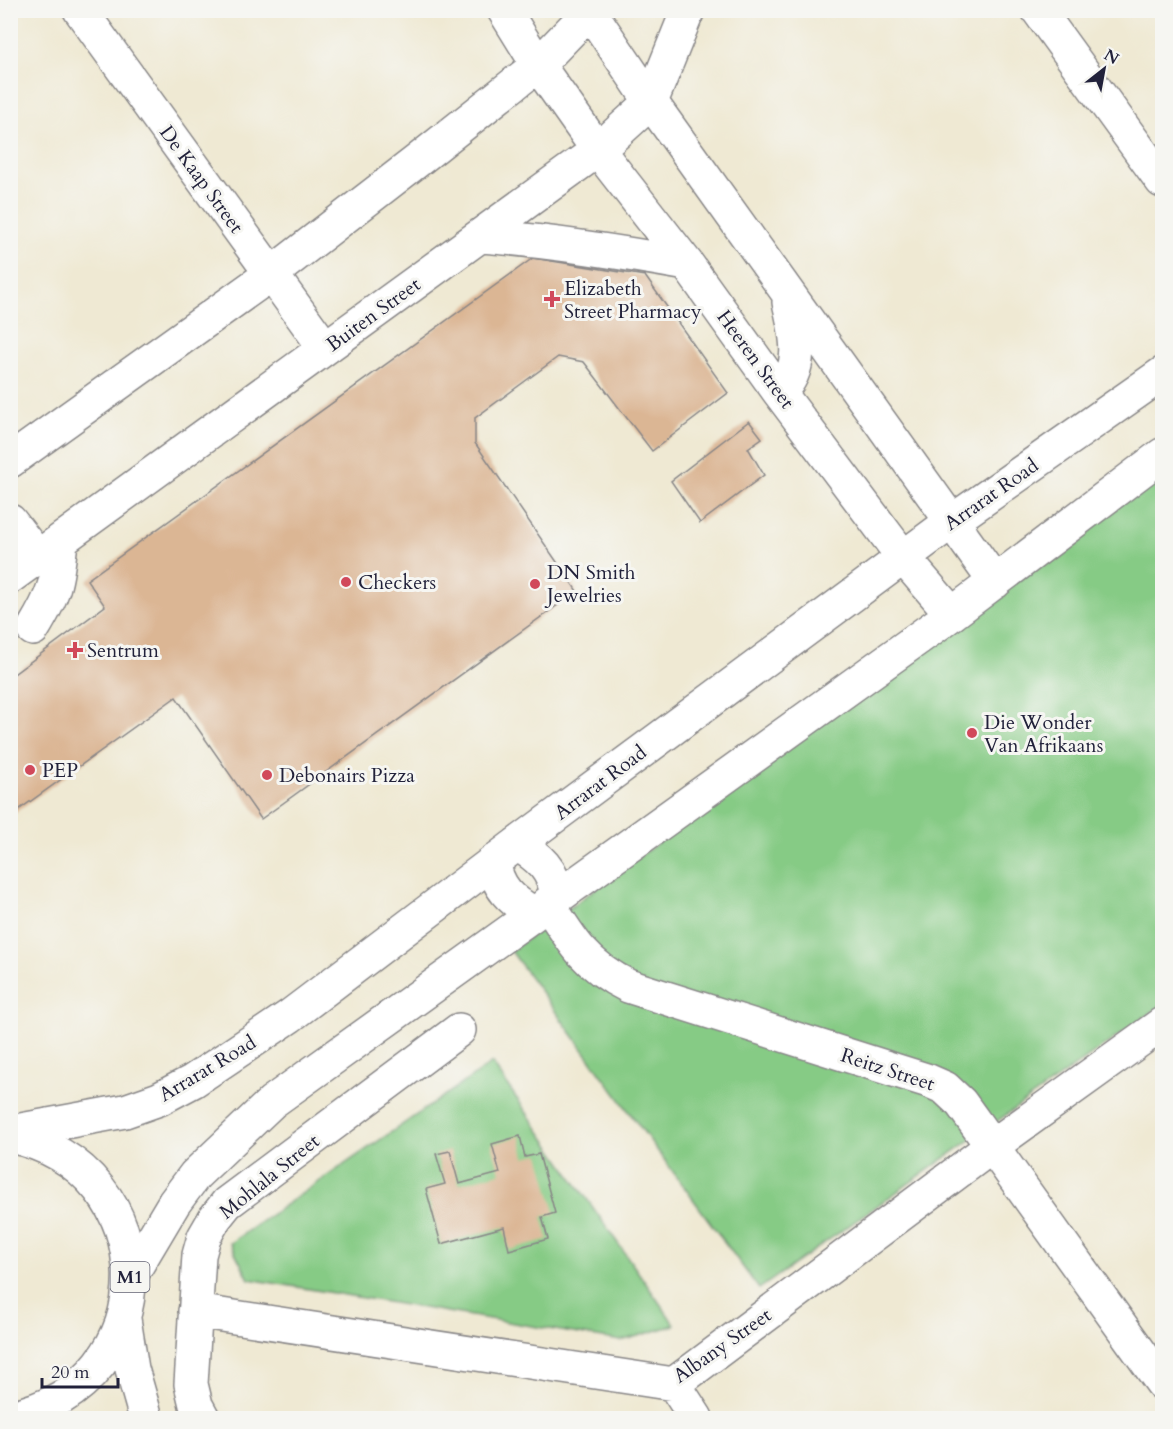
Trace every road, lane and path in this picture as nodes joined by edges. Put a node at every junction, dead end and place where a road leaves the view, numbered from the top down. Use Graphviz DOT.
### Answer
graph roads {
  1 [pos="80,10"];
  2 [pos="504,10"];
  3 [pos="688,10"];
  4 [pos="1038,10"];
  5 [pos="590,11"];
  6 [pos="538,65"];
  7 [pos="651,102"];
  8 [pos="598,150"];
  9 [pos="1162,181"];
  10 [pos="482,236"];
  11 [pos="687,264"];
  12 [pos="271,274"];
  13 [pos="787,291"];
  14 [pos="325,348"];
  15 [pos="1162,374"];
  16 [pos="779,392"];
  17 [pos="1162,455"];
  18 [pos="10,461"];
  19 [pos="10,521"];
  20 [pos="951,522"];
  21 [pos="49,549"];
  22 [pos="903,557"];
  23 [pos="10,578"];
  24 [pos="995,582"];
  25 [pos="952,614"];
  26 [pos="33,629"];
  27 [pos="506,853"];
  28 [pos="546,904"];
  29 [pos="1162,1024"];
  30 [pos="459,1030"];
  31 [pos="10,1134"];
  32 [pos="991,1147"];
  33 [pos="130,1276"];
  34 [pos="195,1311"];
  35 [pos="123,1319"];
  36 [pos="1162,1383"];
  37 [pos="674,1384"];
  38 [pos="10,1417"];
  39 [pos="146,1419"];
  40 [pos="203,1419"];
  41 [pos="696,1419"];
  1 -- 12 [label="street, De Kaap Street"];
  2 -- 6 [label="street, Heeren Street"];
  3 -- 7 [label="street, Buiten Street"];
  4 -- 9 [label="street"];
  5 -- 6 [label="street"];
  5 -- 7 [label="street"];
  6 -- 8 [label="street, Heeren Street"];
  6 -- 12 [label="street"];
  7 -- 8 [label="street, Buiten Street"];
  7 -- 13 [label="street"];
  8 -- 10 [label="street, Buiten Street"];
  8 -- 11 [label="street, Heeren Street"];
  10 -- 11 [label="street"];
  10 -- 14 [label="street, Buiten Street"];
  11 -- 16 [label="street, Heeren Street"];
  12 -- 14 [label="street, De Kaap Street"];
  12 -- 18 [label="street"];
  13 -- 16 [label="street"];
  13 -- 20 [label="street"];
  14 -- 21 [label="street, Buiten Street"];
  15 -- 20 [label="street, Arrarat Road"];
  16 -- 22 [label="street, Heeren Street"];
  17 -- 24 [label="street"];
  19 -- 21 [label="street"];
  20 -- 22 [label="street, Arrarat Road"];
  20 -- 24 [label="street"];
  21 -- 23 [label="street, Buiten Street"];
  21 -- 26 [label="street"];
  22 -- 25 [label="street, Heeren Street"];
  22 -- 27 [label="street, Arrarat Road"];
  24 -- 25 [label="street"];
  25 -- 28 [label="street"];
  27 -- 28 [label="street"];
  27 -- 28 [label="street"];
  27 -- 31 [label="street, Arrarat Road"];
  28 -- 32 [label="street, Reitz Street"];
  28 -- 33 [label="street"];
  29 -- 32 [label="street, Albany Street"];
  30 -- 34 [label="street, Mohlala Street"];
  31 -- 33 [label="street, M1"];
  32 -- 36 [label="street, Reitz Street"];
  32 -- 37 [label="street, Albany Street"];
  33 -- 35 [label="street, M1"];
  34 -- 37 [label="street, Albany Street"];
  34 -- 40 [label="street, Mohlala Street"];
  35 -- 38 [label="street, M1"];
  35 -- 39 [label="street, M1"];
  37 -- 41 [label="street"];
}
